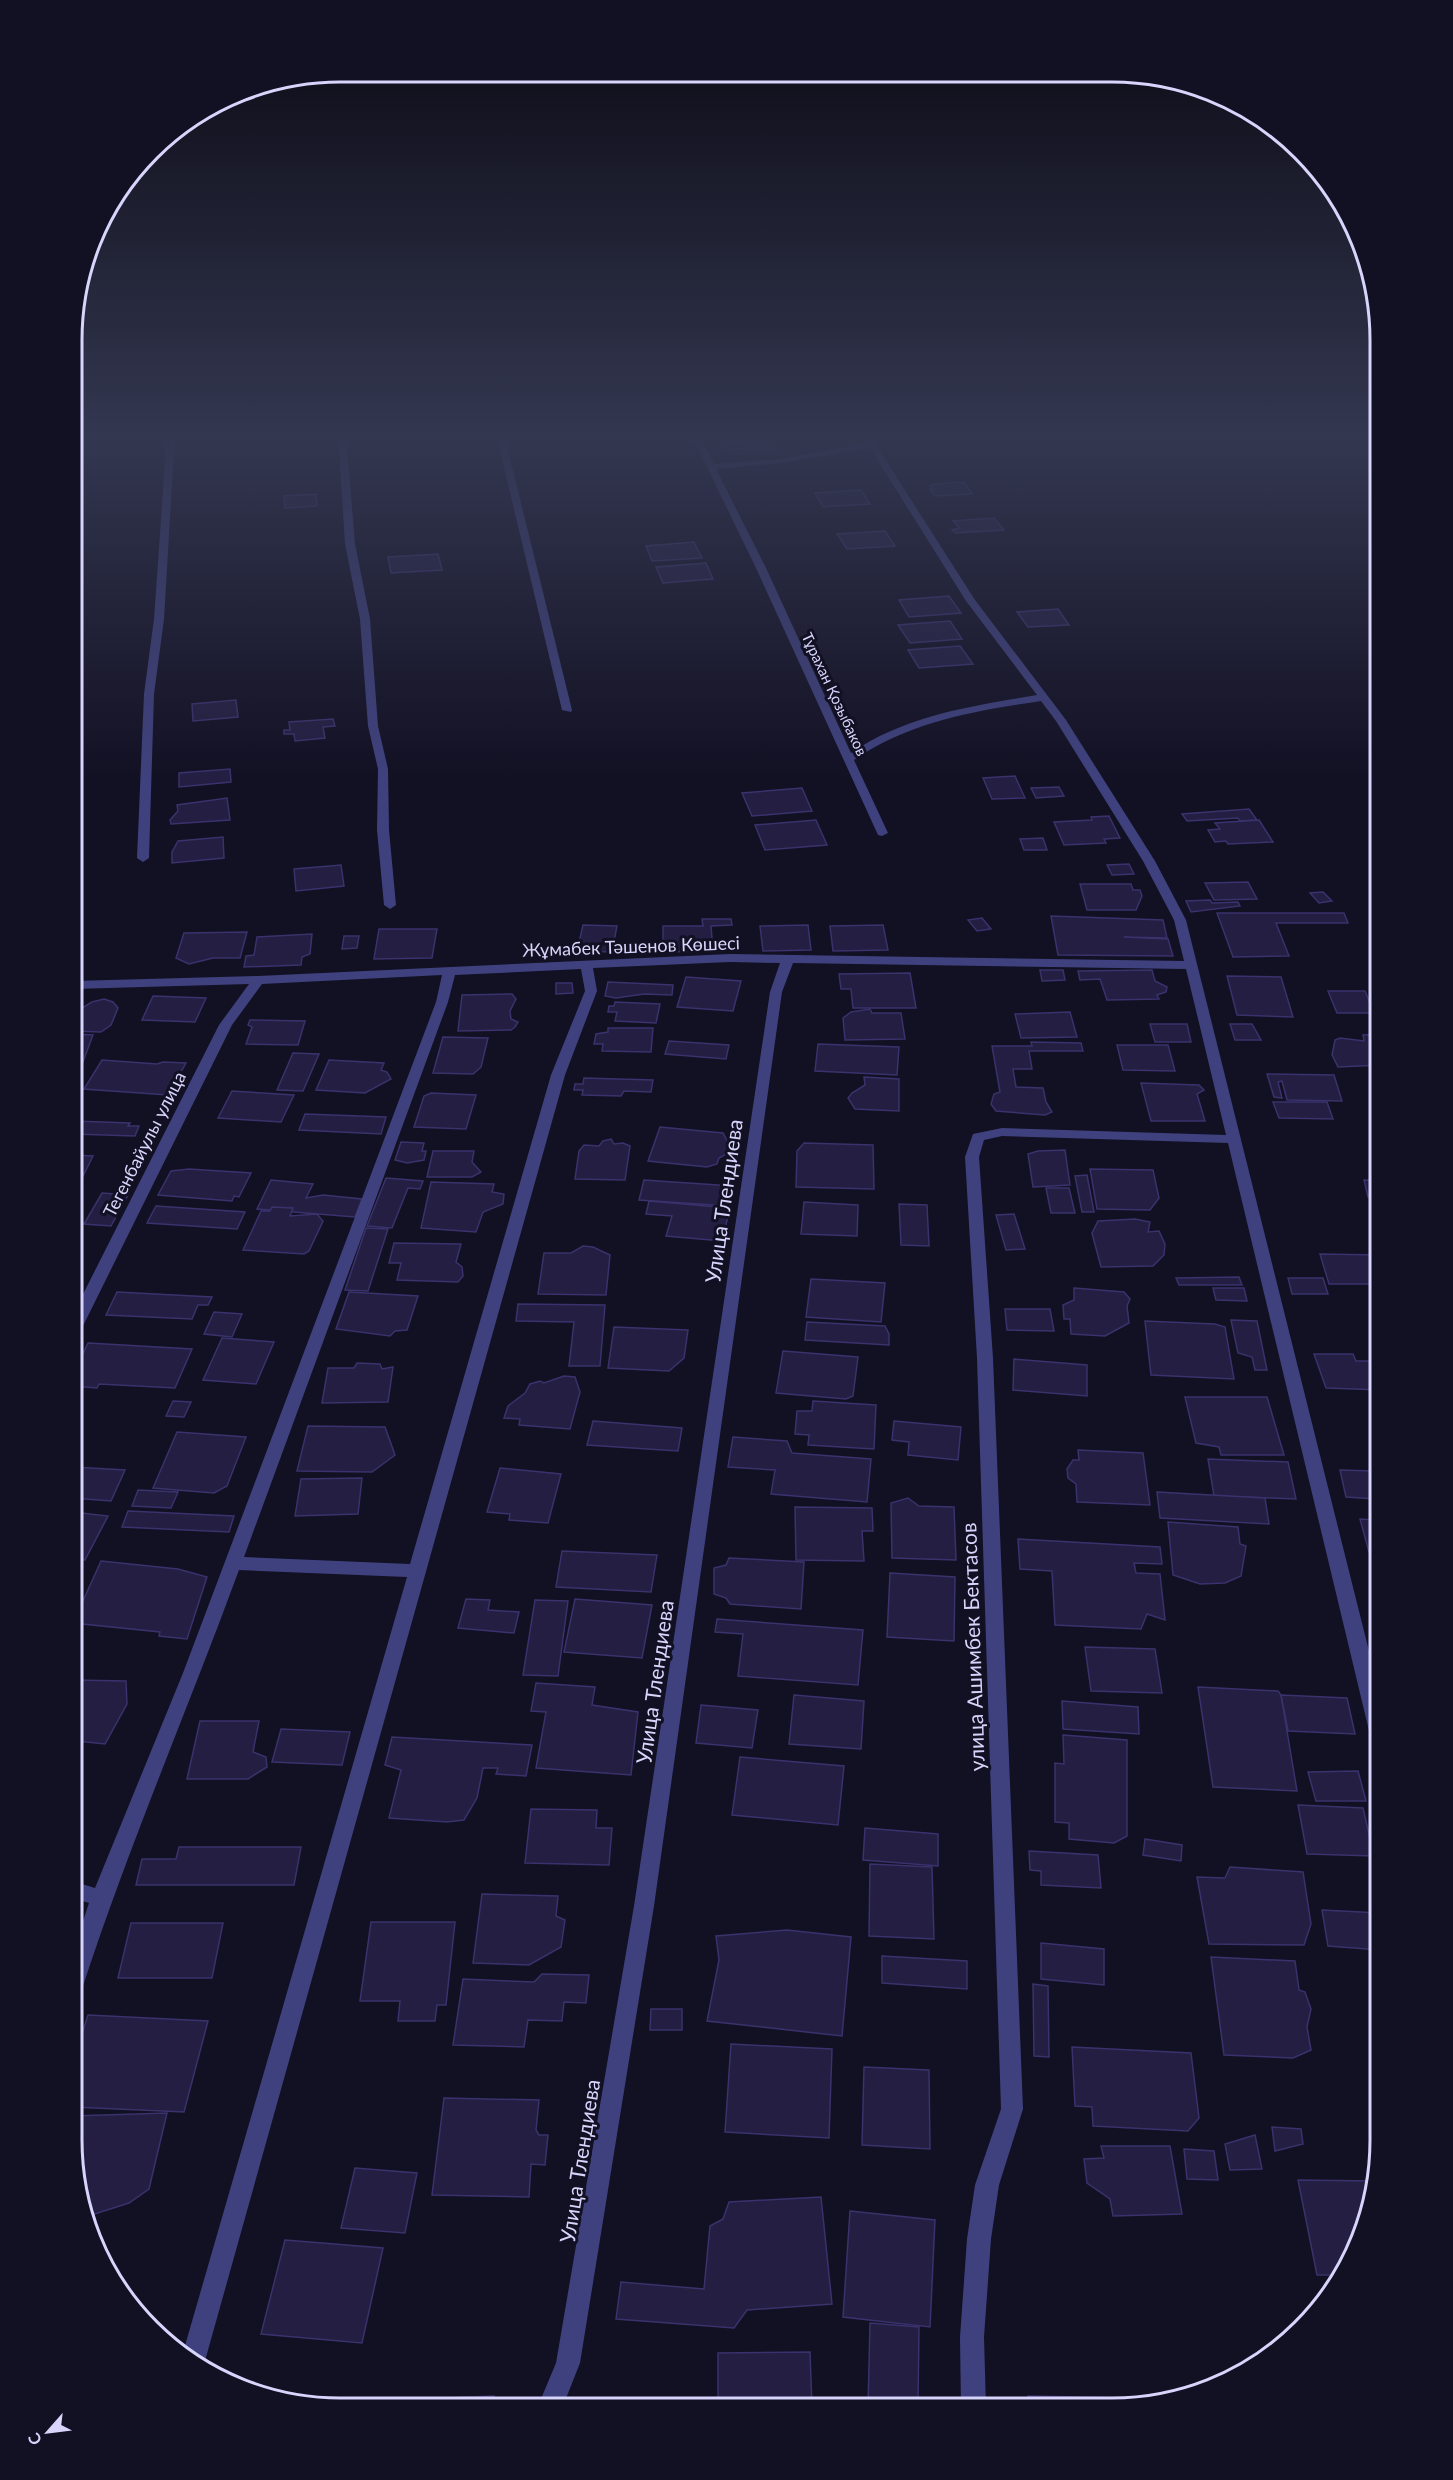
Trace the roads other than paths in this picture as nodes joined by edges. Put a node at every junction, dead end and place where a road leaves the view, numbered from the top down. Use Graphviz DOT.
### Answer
graph roads {
  1 [pos="163,550"];
  2 [pos="351,550"];
  3 [pos="528,550"];
  4 [pos="751,550"];
  5 [pos="939,550"];
  6 [pos="1044,697"];
  7 [pos="567,710"];
  8 [pos="849,759"];
  9 [pos="882,833"];
  10 [pos="142,858"];
  11 [pos="390,905"];
  12 [pos="787,961"];
  13 [pos="586,964"];
  14 [pos="1191,965"];
  15 [pos="449,972"];
  16 [pos="258,980"];
  17 [pos="82,985"];
  18 [pos="1233,1139"];
  19 [pos="82,1312"];
  20 [pos="232,1563"];
  21 [pos="418,1571"];
  22 [pos="1370,1694"];
  23 [pos="82,1892"];
  24 [pos="101,1899"];
  25 [pos="82,1956"];
  26 [pos="196,2353"];
  27 [pos="554,2398"];
  28 [pos="974,2398"];
  1 -- 10 [label="street"];
  2 -- 11 [label="street"];
  3 -- 7 [label="street"];
  4 -- 8 [label="street, Тұрахан Қозыбаков"];
  5 -- 6 [label="street"];
  6 -- 8 [label="street"];
  6 -- 14 [label="street"];
  8 -- 9 [label="street, Тұрахан Қозыбаков"];
  12 -- 13 [label="street, Жұмабек Тәшенов Көшесі"];
  12 -- 14 [label="street, Жұмабек Тәшенов Көшесі"];
  12 -- 27 [label="street, Улица Тлендиева"];
  13 -- 15 [label="street, Жұмабек Тәшенов Көшесі"];
  13 -- 21 [label="street"];
  14 -- 18 [label="street"];
  15 -- 16 [label="street, Жұмабек Тәшенов Көшесі"];
  15 -- 20 [label="street"];
  16 -- 17 [label="street, Жұмабек Тәшенов Көшесі"];
  16 -- 19 [label="street, Тегенбайулы улица"];
  18 -- 22 [label="street"];
  18 -- 28 [label="street, улица Ашимбек Бектасов"];
  20 -- 21 [label="street"];
  20 -- 24 [label="street"];
  21 -- 26 [label="street"];
  23 -- 24 [label="street"];
  24 -- 25 [label="street"];
}
